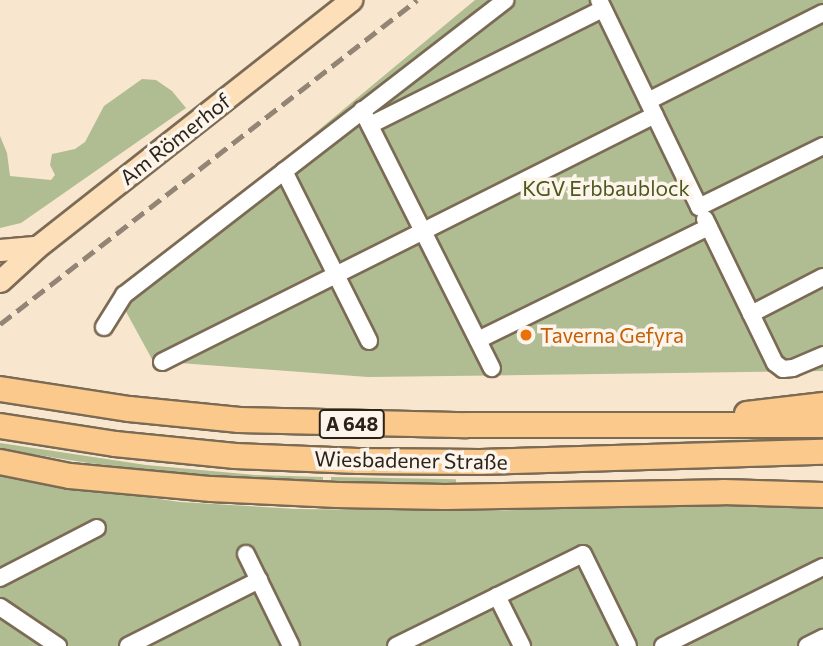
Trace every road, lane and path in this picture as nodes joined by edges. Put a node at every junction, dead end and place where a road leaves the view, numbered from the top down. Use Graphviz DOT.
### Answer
graph roads {
  1 [pos="351,0"];
  2 [pos="505,0"];
  3 [pos="601,5"];
  4 [pos="823,13"];
  5 [pos="651,108"];
  6 [pos="366,117"];
  7 [pos="823,146"];
  8 [pos="284,171"];
  9 [pos="699,207"];
  10 [pos="709,227"];
  11 [pos="423,232"];
  12 [pos="37,247"];
  13 [pos="0,250"];
  14 [pos="337,274"];
  15 [pos="823,277"];
  16 [pos="0,281"];
  17 [pos="751,314"];
  18 [pos="104,327"];
  19 [pos="478,340"];
  20 [pos="369,341"];
  21 [pos="823,355"];
  22 [pos="162,362"];
  23 [pos="492,368"];
  24 [pos="0,389"];
  25 [pos="823,405"];
  26 [pos="696,423"];
  27 [pos="823,425"];
  28 [pos="0,426"];
  29 [pos="823,452"];
  30 [pos="0,462"];
  31 [pos="823,479"];
  32 [pos="723,492"];
  33 [pos="823,495"];
  34 [pos="97,528"];
  35 [pos="246,554"];
  36 [pos="823,567"];
  37 [pos="0,578"];
  38 [pos="259,580"];
  39 [pos="497,596"];
  40 [pos="0,607"];
  41 [pos="823,638"];
  42 [pos="58,646"];
  43 [pos="128,646"];
  44 [pos="291,646"];
  45 [pos="396,646"];
  46 [pos="522,646"];
  47 [pos="628,646"];
  48 [pos="663,646"];
  49 [pos="807,646"];
  1 -- 12 [label="main road, Am Römerhof"];
  2 -- 6 [label="lane"];
  3 -- 5 [label="lane"];
  3 -- 6 [label="lane"];
  4 -- 5 [label="lane"];
  5 -- 9 [label="lane"];
  5 -- 11 [label="lane"];
  6 -- 8 [label="lane"];
  6 -- 11 [label="lane"];
  7 -- 9 [label="lane"];
  8 -- 14 [label="lane"];
  8 -- 18 [label="lane"];
  9 -- 10 [label="lane"];
  10 -- 17 [label="lane"];
  10 -- 19 [label="lane"];
  11 -- 14 [label="lane"];
  11 -- 19 [label="lane"];
  12 -- 13 [label="main road"];
  12 -- 16 [label="main road, Am Römerhof"];
  14 -- 20 [label="lane"];
  14 -- 22 [label="lane"];
  15 -- 17 [label="lane"];
  17 -- 21 [label="lane"];
  19 -- 23 [label="lane"];
  24 -- 26 [label="highway, Wiesbadener Straße / A 648"];
  25 -- 26 [label="highway, A 648"];
  26 -- 27 [label="highway, Wiesbadener Straße / A 648"];
  28 -- 29 [label="highway, Wiesbadener Straße / A 648"];
  30 -- 32 [label="highway"];
  31 -- 32 [label="highway"];
  32 -- 33 [label="highway"];
  34 -- 37 [label="lane"];
  35 -- 38 [label="lane"];
  36 -- 48 [label="lane"];
  38 -- 43 [label="lane"];
  38 -- 44 [label="lane"];
  39 -- 45 [label="lane"];
  39 -- 46 [label="lane"];
  39 -- 47 [label="lane"];
  40 -- 42 [label="lane"];
  41 -- 49 [label="lane"];
}
